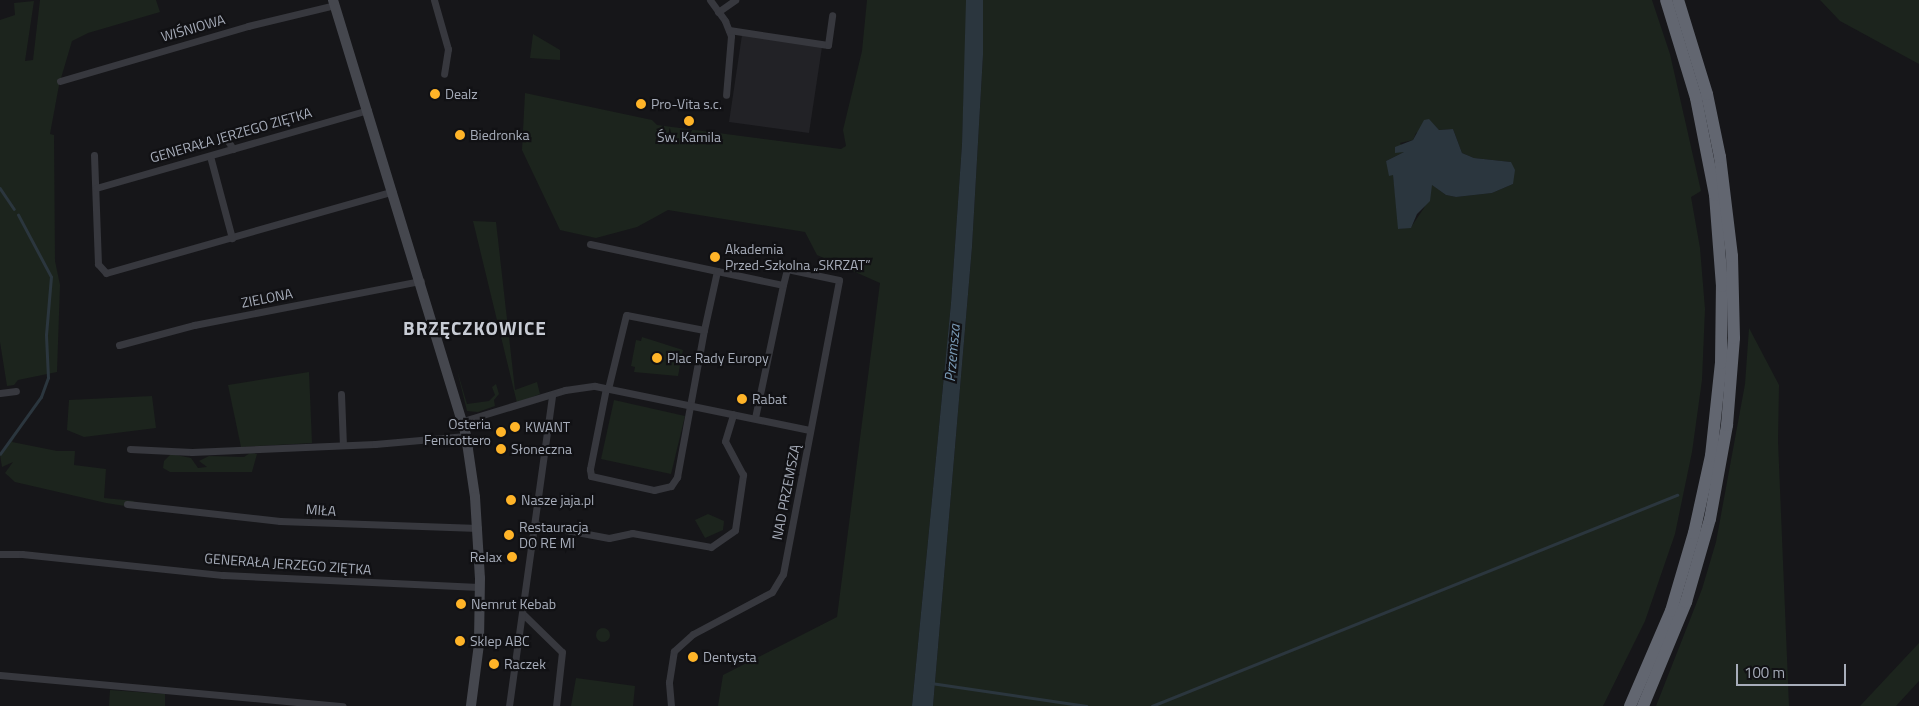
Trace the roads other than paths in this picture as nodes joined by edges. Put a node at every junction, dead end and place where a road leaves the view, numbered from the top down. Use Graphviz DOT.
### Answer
graph roads {
  1 [pos="434,0"];
  2 [pos="710,0"];
  3 [pos="735,0"];
  4 [pos="1666,0"];
  5 [pos="1678,0"];
  6 [pos="334,2"];
  7 [pos="718,12"];
  8 [pos="832,16"];
  9 [pos="729,30"];
  10 [pos="444,74"];
  11 [pos="60,81"];
  12 [pos="726,95"];
  13 [pos="368,110"];
  14 [pos="223,134"];
  15 [pos="233,149"];
  16 [pos="94,155"];
  17 [pos="210,156"];
  18 [pos="99,187"];
  19 [pos="393,191"];
  20 [pos="232,238"];
  21 [pos="590,244"];
  22 [pos="718,271"];
  23 [pos="421,281"];
  24 [pos="784,285"];
  25 [pos="704,330"];
  26 [pos="119,345"];
  27 [pos="607,388"];
  28 [pos="16,390"];
  29 [pos="0,393"];
  30 [pos="341,394"];
  31 [pos="552,394"];
  32 [pos="692,406"];
  33 [pos="733,414"];
  34 [pos="755,418"];
  35 [pos="463,421"];
  36 [pos="810,430"];
  37 [pos="466,436"];
  38 [pos="343,445"];
  39 [pos="130,449"];
  40 [pos="127,504"];
  41 [pos="534,524"];
  42 [pos="478,528"];
  43 [pos="0,554"];
  44 [pos="480,587"];
  45 [pos="523,614"];
  46 [pos="0,675"];
  47 [pos="293,704"];
  48 [pos="344,706"];
  49 [pos="471,706"];
  50 [pos="509,706"];
  51 [pos="556,706"];
  52 [pos="671,706"];
  53 [pos="1630,706"];
  54 [pos="1643,706"];
  1 -- 10 [label="street"];
  2 -- 7 [label="street"];
  3 -- 7 [label="street"];
  4 -- 53 [label="highway"];
  5 -- 54 [label="highway"];
  6 -- 11 [label="street, WIŚNIOWA"];
  6 -- 13 [label="main road"];
  7 -- 9 [label="street"];
  8 -- 9 [label="street"];
  9 -- 12 [label="street"];
  13 -- 15 [label="street, GENERAŁA JERZEGO ZIĘTKA"];
  13 -- 19 [label="main road"];
  14 -- 15 [label="street"];
  15 -- 17 [label="street, GENERAŁA JERZEGO ZIĘTKA"];
  16 -- 18 [label="street"];
  17 -- 18 [label="street, GENERAŁA JERZEGO ZIĘTKA"];
  17 -- 20 [label="street"];
  18 -- 20 [label="street"];
  19 -- 20 [label="street"];
  19 -- 23 [label="main road"];
  21 -- 22 [label="street"];
  22 -- 24 [label="street"];
  22 -- 25 [label="street"];
  23 -- 26 [label="street, ZIELONA"];
  23 -- 35 [label="main road"];
  24 -- 34 [label="street"];
  24 -- 36 [label="street, NAD PRZEMSZĄ"];
  25 -- 27 [label="street"];
  25 -- 32 [label="street"];
  27 -- 31 [label="street"];
  27 -- 32 [label="street"];
  27 -- 32 [label="street"];
  28 -- 29 [label="street"];
  30 -- 38 [label="street"];
  31 -- 35 [label="street"];
  31 -- 41 [label="street"];
  32 -- 33 [label="street"];
  33 -- 34 [label="street"];
  33 -- 41 [label="street"];
  34 -- 36 [label="street"];
  35 -- 37 [label="main road"];
  36 -- 52 [label="street, NAD PRZEMSZĄ"];
  37 -- 38 [label="street"];
  37 -- 42 [label="main road"];
  38 -- 39 [label="street"];
  40 -- 42 [label="street, MIŁA"];
  41 -- 45 [label="street"];
  42 -- 44 [label="main road"];
  43 -- 44 [label="street, GENERAŁA JERZEGO ZIĘTKA"];
  44 -- 49 [label="main road"];
  45 -- 50 [label="street"];
  45 -- 51 [label="street"];
  46 -- 47 [label="street"];
  47 -- 48 [label="street"];
}
